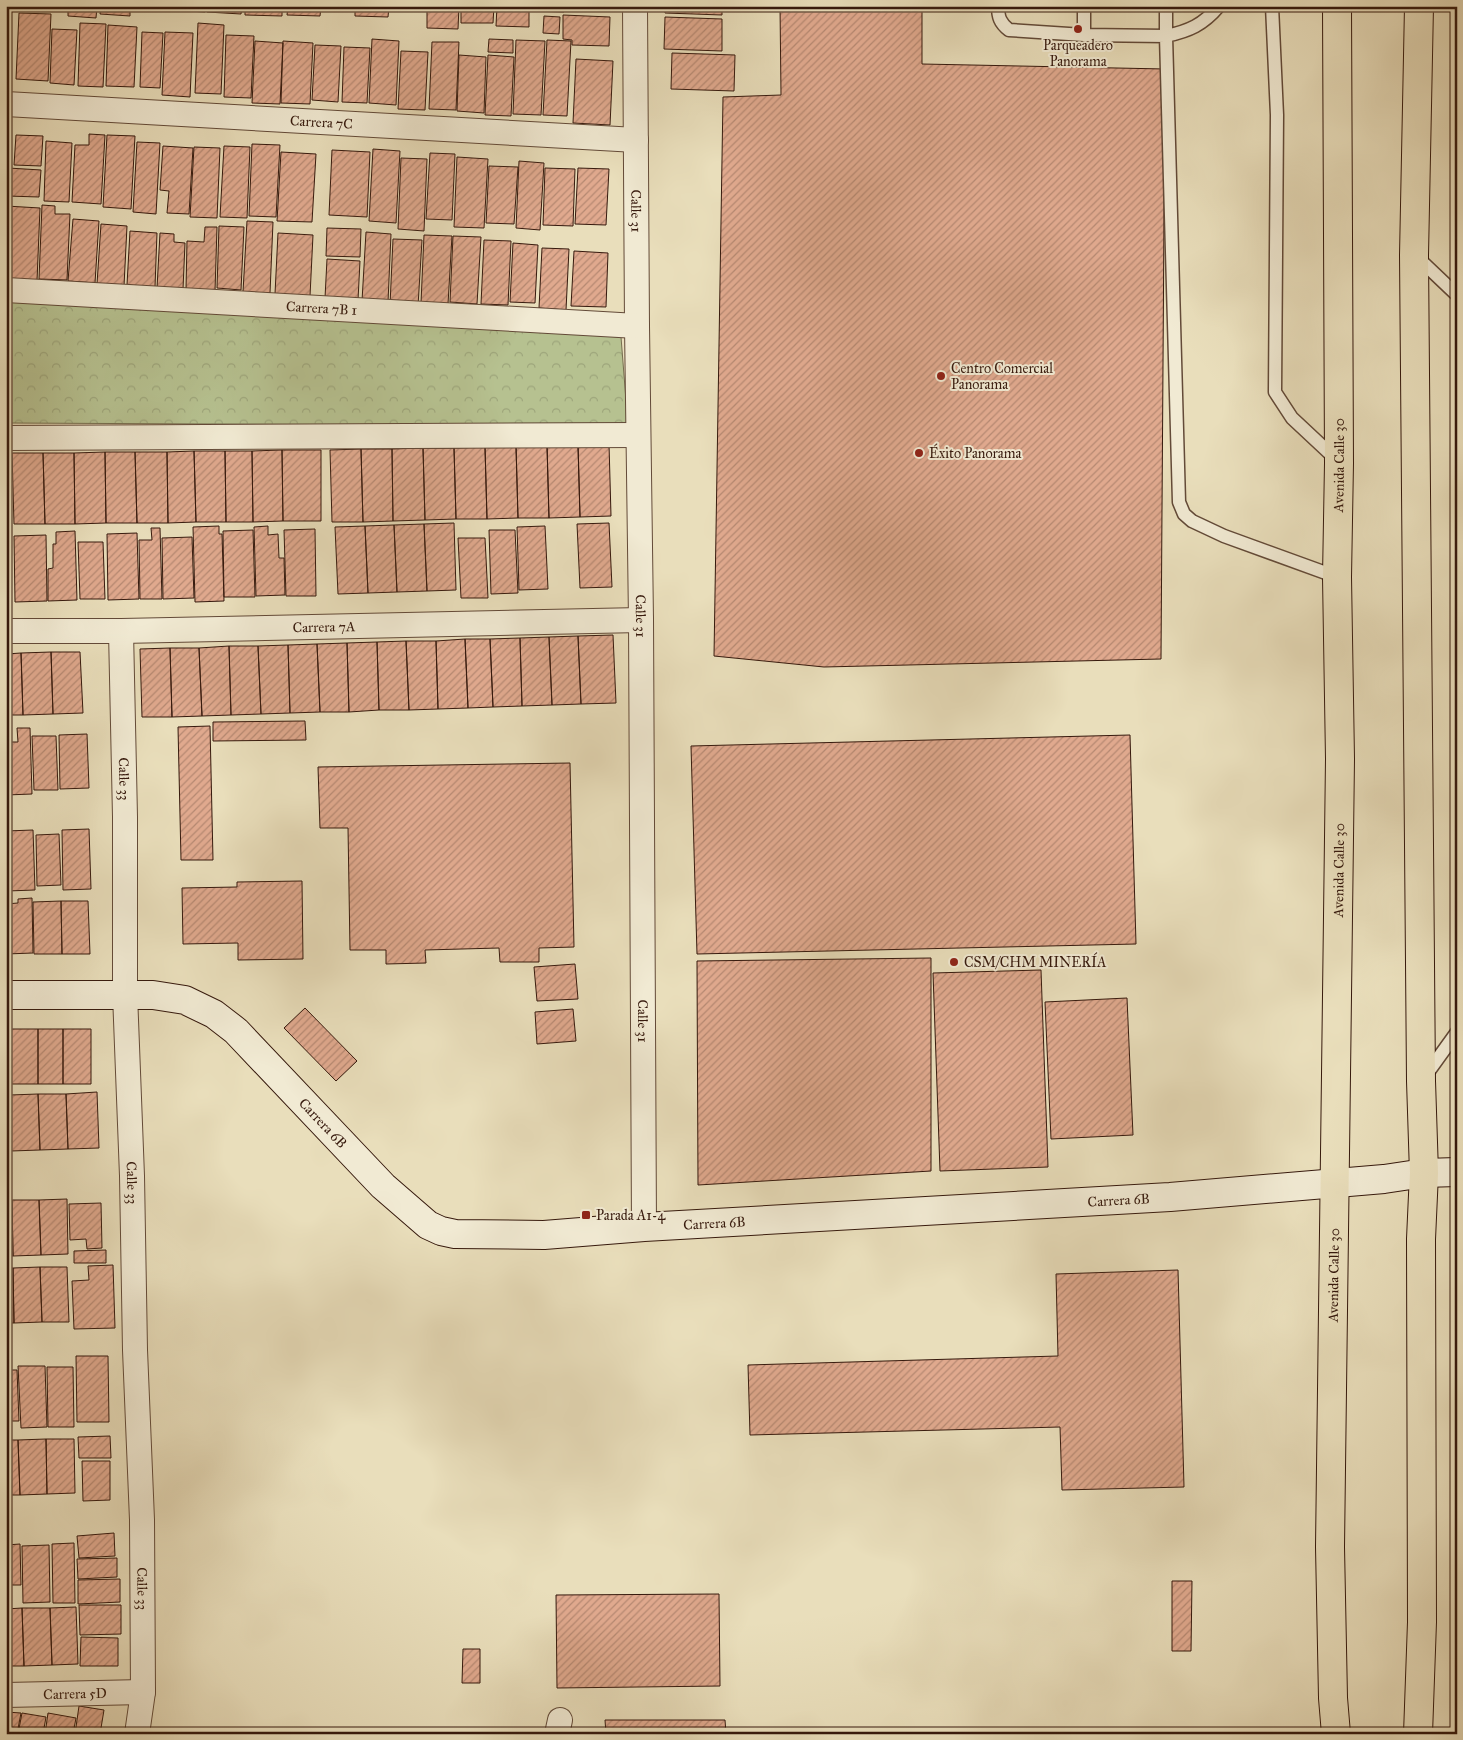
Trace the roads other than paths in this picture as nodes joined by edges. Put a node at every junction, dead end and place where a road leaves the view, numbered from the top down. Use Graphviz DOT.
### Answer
graph roads {
  1 [pos="635,6"];
  2 [pos="998,6"];
  3 [pos="1084,6"];
  4 [pos="1166,6"];
  5 [pos="1218,6"];
  6 [pos="1272,6"];
  7 [pos="1337,6"];
  8 [pos="1419,6"];
  9 [pos="1084,35"];
  10 [pos="1166,36"];
  11 [pos="6,104"];
  12 [pos="636,140"];
  13 [pos="1414,255"];
  14 [pos="6,290"];
  15 [pos="1457,295"];
  16 [pos="637,326"];
  17 [pos="638,435"];
  18 [pos="6,438"];
  19 [pos="1339,463"];
  20 [pos="1337,577"];
  21 [pos="641,620"];
  22 [pos="6,631"];
  23 [pos="120,632"];
  24 [pos="124,994"];
  25 [pos="6,995"];
  26 [pos="1457,1032"];
  27 [pos="1421,1081"];
  28 [pos="1457,1172"];
  29 [pos="1424,1173"];
  30 [pos="1335,1183"];
  31 [pos="644,1227"];
  32 [pos="143,1692"];
  33 [pos="6,1695"];
  34 [pos="137,1734"];
  35 [pos="1336,1734"];
  36 [pos="1418,1734"];
  1 -- 12 [label="street, Calle 31"];
  2 -- 9 [label="lane"];
  3 -- 9 [label="lane"];
  4 -- 10 [label="lane"];
  5 -- 10 [label="lane"];
  6 -- 19 [label="lane"];
  7 -- 19 [label="highway, Avenida Calle 30"];
  8 -- 13 [label="highway"];
  9 -- 10 [label="lane"];
  10 -- 20 [label="lane"];
  11 -- 12 [label="street, Carrera 7C"];
  12 -- 16 [label="street, Calle 31"];
  13 -- 15 [label="lane"];
  13 -- 27 [label="highway"];
  14 -- 16 [label="street, Carrera 7B 1"];
  16 -- 17 [label="street, Calle 31"];
  17 -- 18 [label="street"];
  17 -- 21 [label="street, Calle 31"];
  19 -- 20 [label="highway, Avenida Calle 30"];
  20 -- 30 [label="highway, Avenida Calle 30"];
  21 -- 23 [label="street, Carrera 7A"];
  21 -- 31 [label="street, Calle 31"];
  22 -- 23 [label="street, Carrera 7A"];
  23 -- 24 [label="street, Calle 33"];
  24 -- 25 [label="street, Carrera 6B"];
  24 -- 31 [label="street, Carrera 6B"];
  24 -- 32 [label="street, Calle 33"];
  26 -- 27 [label="lane"];
  27 -- 29 [label="highway"];
  28 -- 29 [label="street, Carrera 6B"];
  29 -- 30 [label="street, Carrera 6B"];
  29 -- 36 [label="highway"];
  30 -- 31 [label="street, Carrera 6B"];
  30 -- 35 [label="highway, Avenida Calle 30"];
  32 -- 33 [label="street, Carrera 5D"];
  32 -- 34 [label="street, Calle 33"];
}
